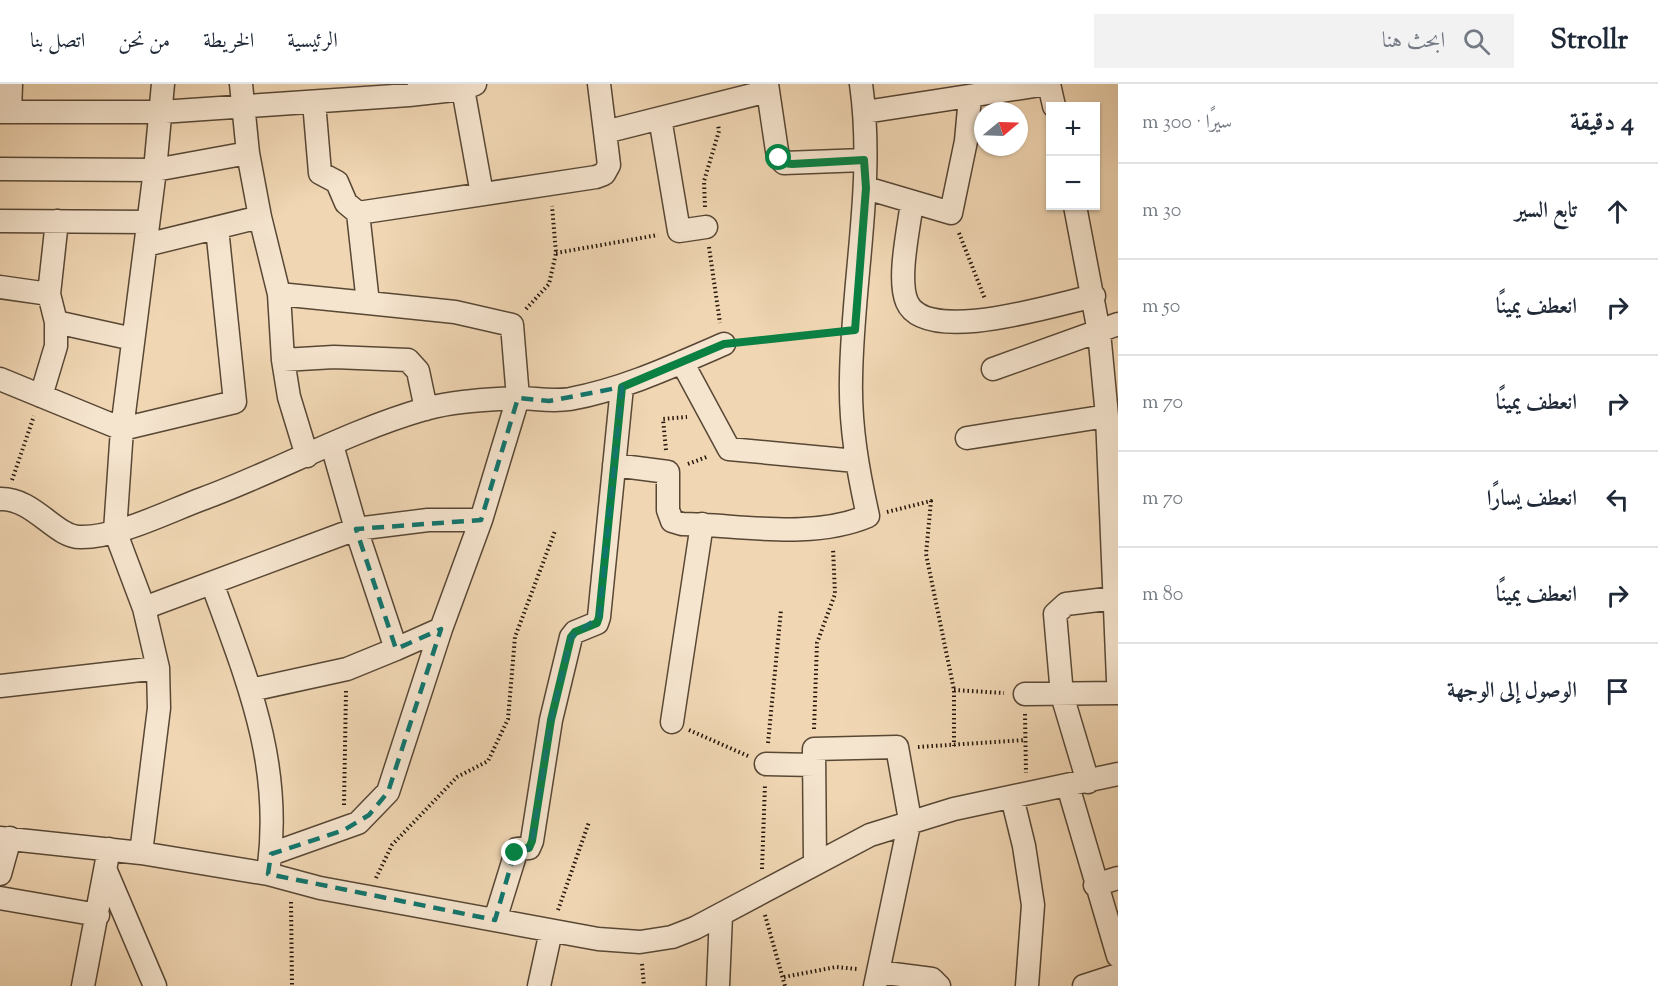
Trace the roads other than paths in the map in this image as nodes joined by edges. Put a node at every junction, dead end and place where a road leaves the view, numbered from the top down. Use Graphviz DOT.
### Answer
graph roads {
  1 [pos="11,84"];
  2 [pos="163,84"];
  3 [pos="599,84"];
  4 [pos="861,84"];
  5 [pos="1048,84"];
  6 [pos="469,86"];
  7 [pos="767,88"];
  8 [pos="348,92"];
  9 [pos="713,94"];
  10 [pos="242,95"];
  11 [pos="970,97"];
  12 [pos="314,102"];
  13 [pos="1053,102"];
  14 [pos="5,112"];
  15 [pos="161,112"];
  16 [pos="865,112"];
  17 [pos="660,118"];
  18 [pos="604,132"];
  19 [pos="248,153"];
  20 [pos="864,160"];
  21 [pos="0,169"];
  22 [pos="155,170"];
  23 [pos="866,188"];
  24 [pos="482,194"];
  25 [pos="912,202"];
  26 [pos="1076,210"];
  27 [pos="358,213"];
  28 [pos="260,218"];
  29 [pos="0,221"];
  30 [pos="57,222"];
  31 [pos="148,222"];
  32 [pos="706,227"];
  33 [pos="217,228"];
  34 [pos="146,245"];
  35 [pos="0,287"];
  36 [pos="49,294"];
  37 [pos="279,294"];
  38 [pos="1094,296"];
  39 [pos="368,303"];
  40 [pos="56,322"];
  41 [pos="1109,328"];
  42 [pos="133,339"];
  43 [pos="724,344"];
  44 [pos="283,360"];
  45 [pos="682,362"];
  46 [pos="993,369"];
  47 [pos="0,379"];
  48 [pos="622,387"];
  49 [pos="41,396"];
  50 [pos="518,398"];
  51 [pos="426,409"];
  52 [pos="1107,416"];
  53 [pos="122,429"];
  54 [pos="967,438"];
  55 [pos="332,445"];
  56 [pos="1113,454"];
  57 [pos="307,456"];
  58 [pos="856,461"];
  59 [pos="614,465"];
  60 [pos="3,499"];
  61 [pos="481,520"];
  62 [pos="702,524"];
  63 [pos="356,530"];
  64 [pos="115,531"];
  65 [pos="1115,562"];
  66 [pos="212,583"];
  67 [pos="1114,598"];
  68 [pos="144,608"];
  69 [pos="441,629"];
  70 [pos="396,649"];
  71 [pos="158,668"];
  72 [pos="1118,680"];
  73 [pos="0,686"];
  74 [pos="251,690"];
  75 [pos="1118,693"];
  76 [pos="1025,694"];
  77 [pos="1062,696"];
  78 [pos="672,722"];
  79 [pos="814,757"];
  80 [pos="766,764"];
  81 [pos="1118,774"];
  82 [pos="1078,784"];
  83 [pos="1020,796"];
  84 [pos="910,820"];
  85 [pos="5,838"];
  86 [pos="110,849"];
  87 [pos="141,853"];
  88 [pos="815,862"];
  89 [pos="270,864"];
  90 [pos="105,871"];
  91 [pos="0,874"];
  92 [pos="1118,878"];
  93 [pos="1095,885"];
  94 [pos="0,898"];
  95 [pos="98,915"];
  96 [pos="721,915"];
  97 [pos="495,920"];
  98 [pos="551,931"];
  99 [pos="1118,956"];
  100 [pos="1118,975"];
  101 [pos="877,979"];
  102 [pos="83,986"];
  103 [pos="155,986"];
  104 [pos="539,986"];
  105 [pos="718,986"];
  106 [pos="939,986"];
  107 [pos="1027,986"];
  108 [pos="1084,986"];
  1 -- 14 [label="street"];
  2 -- 15 [label="street"];
  3 -- 18 [label="street"];
  4 -- 16 [label="street"];
  5 -- 11 [label="street"];
  5 -- 13 [label="street"];
  6 -- 8 [label="street"];
  6 -- 24 [label="street"];
  7 -- 9 [label="street"];
  7 -- 20 [label="street"];
  8 -- 12 [label="street"];
  9 -- 17 [label="street"];
  10 -- 12 [label="street"];
  10 -- 15 [label="street"];
  10 -- 19 [label="street"];
  11 -- 16 [label="street"];
  11 -- 25 [label="street"];
  12 -- 27 [label="street"];
  14 -- 15 [label="street"];
  15 -- 22 [label="street"];
  16 -- 20 [label="street"];
  17 -- 18 [label="street"];
  17 -- 32 [label="street"];
  18 -- 24 [label="street"];
  19 -- 22 [label="street"];
  19 -- 28 [label="street"];
  20 -- 23 [label="street"];
  21 -- 22 [label="street"];
  22 -- 31 [label="street"];
  23 -- 25 [label="street"];
  23 -- 58 [label="street"];
  24 -- 27 [label="street"];
  25 -- 38 [label="street"];
  26 -- 38 [label="street"];
  27 -- 39 [label="street"];
  28 -- 33 [label="street"];
  28 -- 37 [label="street"];
  29 -- 30 [label="street"];
  30 -- 31 [label="street"];
  30 -- 36 [label="street"];
  31 -- 34 [label="street"];
  33 -- 34 [label="street"];
  33 -- 53 [label="street"];
  34 -- 42 [label="street"];
  35 -- 36 [label="street"];
  36 -- 40 [label="street"];
  37 -- 39 [label="street"];
  37 -- 44 [label="street"];
  38 -- 41 [label="street"];
  39 -- 50 [label="street"];
  40 -- 42 [label="street"];
  40 -- 49 [label="street"];
  41 -- 46 [label="street"];
  41 -- 52 [label="street"];
  42 -- 53 [label="street"];
  43 -- 45 [label="street"];
  44 -- 51 [label="street"];
  44 -- 57 [label="street"];
  45 -- 48 [label="street"];
  45 -- 58 [label="street"];
  47 -- 49 [label="street"];
  48 -- 50 [label="street"];
  48 -- 59 [label="street"];
  49 -- 53 [label="street"];
  50 -- 51 [label="street"];
  50 -- 61 [label="street"];
  51 -- 55 [label="street"];
  52 -- 54 [label="street"];
  52 -- 56 [label="street"];
  53 -- 64 [label="street"];
  55 -- 57 [label="street"];
  55 -- 63 [label="street"];
  56 -- 65 [label="street"];
  57 -- 64 [label="street"];
  58 -- 62 [label="street"];
  59 -- 62 [label="street"];
  59 -- 97 [label="street"];
  60 -- 64 [label="street"];
  61 -- 63 [label="street"];
  61 -- 69 [label="street"];
  62 -- 78 [label="street"];
  63 -- 66 [label="street"];
  63 -- 70 [label="street"];
  64 -- 68 [label="street"];
  65 -- 67 [label="street"];
  66 -- 68 [label="street"];
  66 -- 74 [label="street"];
  67 -- 72 [label="street"];
  67 -- 77 [label="street"];
  68 -- 71 [label="street"];
  69 -- 70 [label="street"];
  69 -- 89 [label="street"];
  70 -- 74 [label="street"];
  71 -- 73 [label="street"];
  71 -- 87 [label="street"];
  74 -- 89 [label="street"];
  75 -- 77 [label="street"];
  76 -- 77 [label="street"];
  77 -- 82 [label="street"];
  79 -- 80 [label="street"];
  79 -- 84 [label="street"];
  79 -- 88 [label="street"];
  81 -- 82 [label="street"];
  82 -- 83 [label="street"];
  82 -- 93 [label="street"];
  83 -- 84 [label="street"];
  83 -- 107 [label="street"];
  84 -- 88 [label="street"];
  84 -- 101 [label="street"];
  85 -- 86 [label="street"];
  85 -- 91 [label="street"];
  86 -- 87 [label="street"];
  86 -- 90 [label="street"];
  87 -- 89 [label="street"];
  88 -- 96 [label="street"];
  89 -- 97 [label="street"];
  90 -- 95 [label="street"];
  90 -- 103 [label="street"];
  92 -- 93 [label="street"];
  93 -- 99 [label="street"];
  94 -- 95 [label="street"];
  95 -- 102 [label="street"];
  96 -- 98 [label="street"];
  96 -- 105 [label="street"];
  97 -- 98 [label="street"];
  98 -- 104 [label="street"];
  100 -- 108 [label="street"];
  101 -- 106 [label="street"];
}
